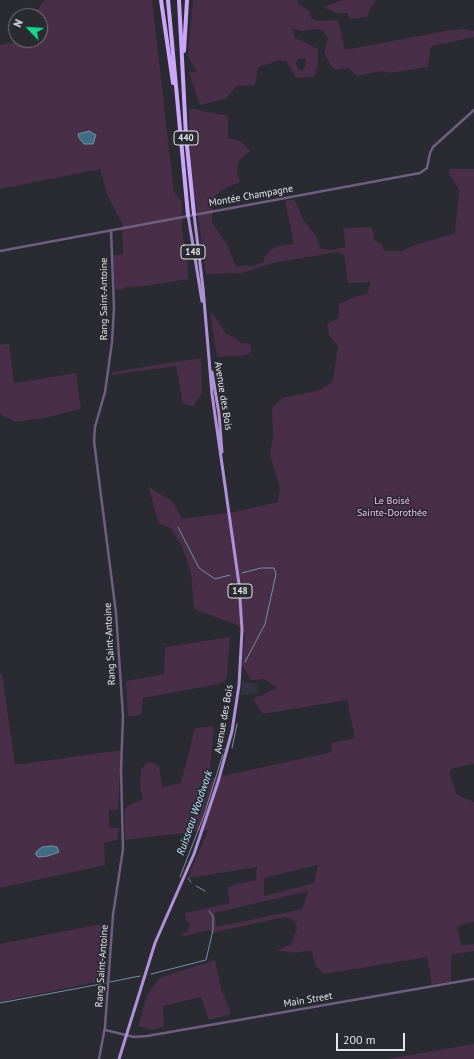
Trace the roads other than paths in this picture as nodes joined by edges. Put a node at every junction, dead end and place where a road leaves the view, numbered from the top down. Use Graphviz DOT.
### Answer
graph roads {
  1 [pos="161,0"];
  2 [pos="168,0"];
  3 [pos="179,0"];
  4 [pos="188,0"];
  5 [pos="183,61"];
  6 [pos="474,110"];
  7 [pos="178,112"];
  8 [pos="194,214"];
  9 [pos="188,215"];
  10 [pos="111,230"];
  11 [pos="0,251"];
  12 [pos="204,310"];
  13 [pos="474,979"];
  14 [pos="105,1030"];
  15 [pos="125,1035"];
  16 [pos="99,1059"];
  17 [pos="119,1059"];
  1 -- 7 [label="highway"];
  2 -- 7 [label="highway, 440"];
  3 -- 5 [label="highway, 440"];
  4 -- 5 [label="highway"];
  5 -- 8 [label="highway, 440"];
  6 -- 8 [label="street, Montée Champagne"];
  7 -- 9 [label="highway, 440"];
  8 -- 9 [label="street, Montée Champagne"];
  8 -- 12 [label="main road, Avenue des Bois / 148"];
  9 -- 10 [label="street, Montée Champagne"];
  9 -- 12 [label="main road, Avenue des Bois / 148"];
  10 -- 11 [label="street, Montée Champagne"];
  10 -- 14 [label="street, Rang Saint-Antoine"];
  12 -- 15 [label="main road, Avenue des Bois / 148"];
  13 -- 15 [label="street"];
  14 -- 15 [label="street"];
  14 -- 16 [label="street, Rang Saint-Antoine"];
  15 -- 17 [label="main road, Avenue des Bois / 148"];
}
